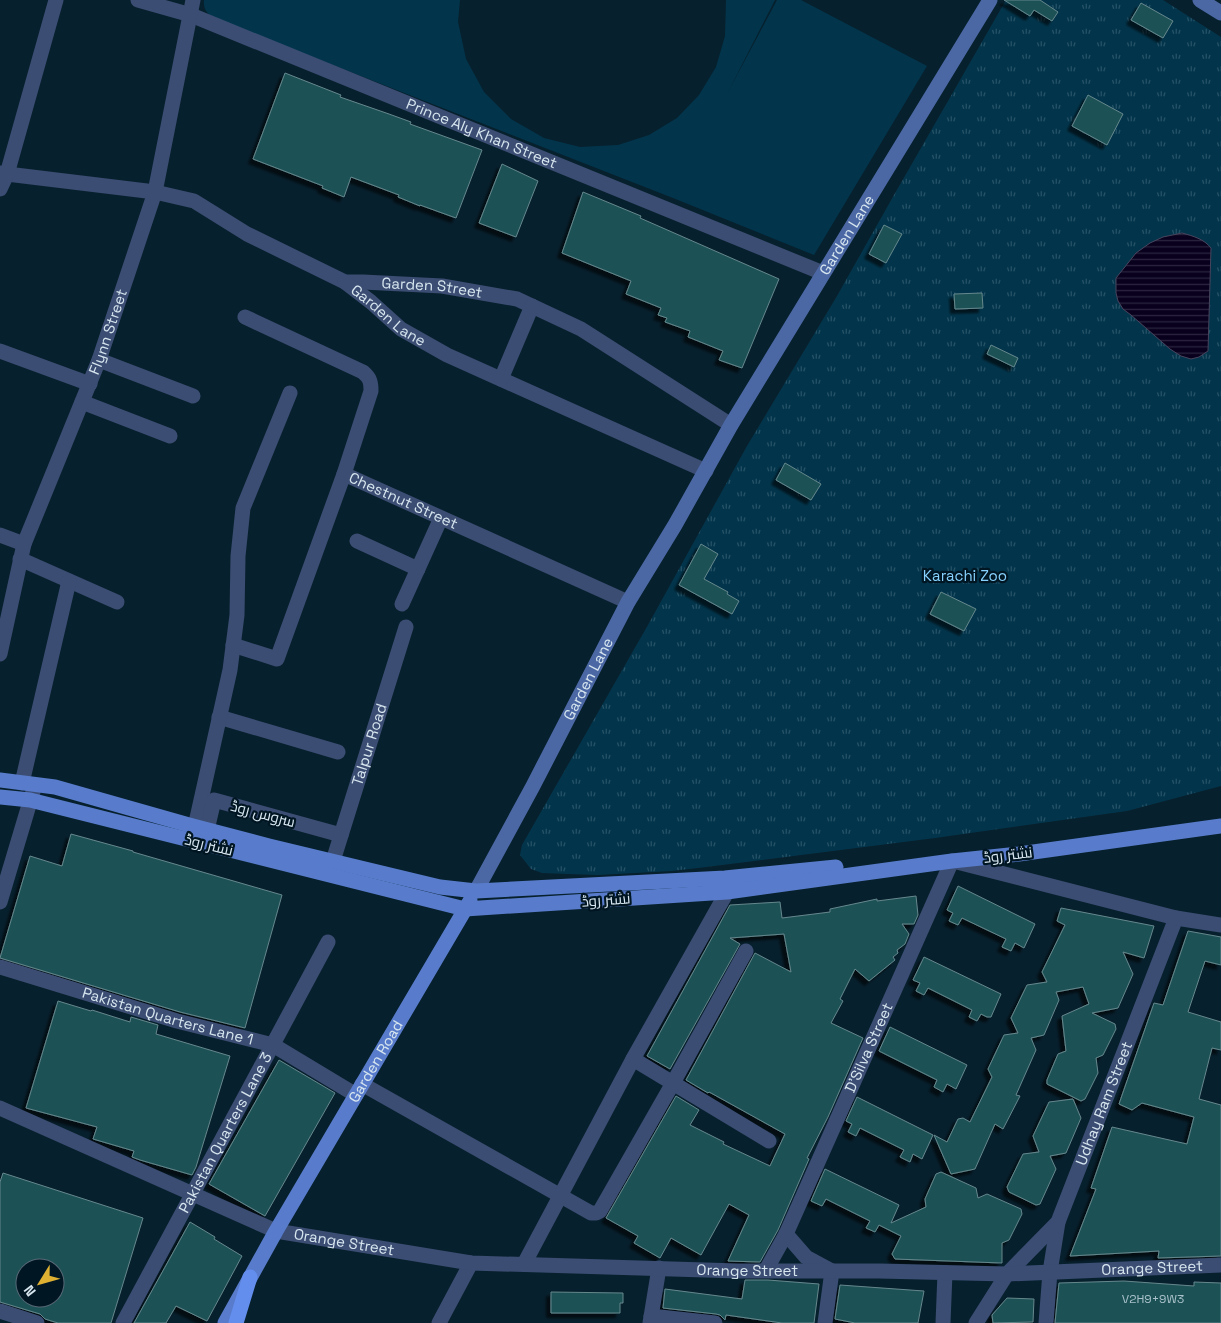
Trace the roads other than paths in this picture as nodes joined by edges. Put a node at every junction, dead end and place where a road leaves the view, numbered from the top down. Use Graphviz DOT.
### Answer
graph roads {
  1 [pos="56,0"];
  2 [pos="138,0"];
  3 [pos="990,0"];
  4 [pos="1200,0"];
  5 [pos="192,8"];
  6 [pos="1221,13"];
  7 [pos="3,174"];
  8 [pos="0,189"];
  9 [pos="155,192"];
  10 [pos="823,273"];
  11 [pos="345,282"];
  12 [pos="532,306"];
  13 [pos="245,316"];
  14 [pos="0,351"];
  15 [pos="100,360"];
  16 [pos="501,379"];
  17 [pos="90,384"];
  18 [pos="290,393"];
  19 [pos="193,396"];
  20 [pos="82,402"];
  21 [pos="731,425"];
  22 [pos="170,436"];
  23 [pos="706,471"];
  24 [pos="344,474"];
  25 [pos="442,518"];
  26 [pos="0,535"];
  27 [pos="356,541"];
  28 [pos="24,544"];
  29 [pos="20,560"];
  30 [pos="418,569"];
  31 [pos="68,581"];
  32 [pos="117,602"];
  33 [pos="628,602"];
  34 [pos="402,604"];
  35 [pos="406,627"];
  36 [pos="233,645"];
  37 [pos="0,654"];
  38 [pos="219,717"];
  39 [pos="338,752"];
  40 [pos="0,780"];
  41 [pos="29,784"];
  42 [pos="0,797"];
  43 [pos="30,800"];
  44 [pos="1221,815"];
  45 [pos="1221,826"];
  46 [pos="201,828"];
  47 [pos="341,835"];
  48 [pos="333,861"];
  49 [pos="952,861"];
  50 [pos="726,885"];
  51 [pos="476,892"];
  52 [pos="0,902"];
  53 [pos="465,909"];
  54 [pos="1176,918"];
  55 [pos="1221,925"];
  56 [pos="328,942"];
  57 [pos="746,951"];
  58 [pos="0,967"];
  59 [pos="273,1045"];
  60 [pos="632,1060"];
  61 [pos="673,1084"];
  62 [pos="359,1089"];
  63 [pos="0,1108"];
  64 [pos="769,1141"];
  65 [pos="193,1193"];
  66 [pos="560,1195"];
  67 [pos="1058,1222"];
  68 [pos="276,1230"];
  69 [pos="786,1234"];
  70 [pos="471,1263"];
  71 [pos="524,1264"];
  72 [pos="1221,1265"];
  73 [pos="659,1268"];
  74 [pos="766,1270"];
  75 [pos="832,1271"];
  76 [pos="1050,1272"];
  77 [pos="945,1273"];
  78 [pos="1007,1274"];
  79 [pos="250,1277"];
  80 [pos="0,1311"];
  81 [pos="650,1319"];
  82 [pos="37,1323"];
  83 [pos="123,1323"];
  84 [pos="225,1323"];
  85 [pos="236,1323"];
  86 [pos="440,1323"];
  87 [pos="715,1323"];
  88 [pos="825,1323"];
  89 [pos="943,1323"];
  90 [pos="976,1323"];
  91 [pos="1046,1323"];
  1 -- 7 [label="street"];
  2 -- 5 [label="street, Prince Aly Khan Street"];
  3 -- 10 [label="main road, Garden Lane"];
  4 -- 6 [label="main road"];
  5 -- 9 [label="street, Flynn Street"];
  5 -- 10 [label="street, Prince Aly Khan Street"];
  7 -- 8 [label="street"];
  7 -- 9 [label="street, Garden Street"];
  9 -- 11 [label="street, Garden Street"];
  9 -- 15 [label="street, Flynn Street"];
  10 -- 21 [label="main road, Garden Lane"];
  11 -- 12 [label="street, Garden Street"];
  11 -- 16 [label="street, Garden Lane"];
  12 -- 16 [label="street"];
  12 -- 21 [label="street, Garden Street"];
  13 -- 24 [label="street"];
  14 -- 17 [label="street"];
  15 -- 17 [label="street, Flynn Street"];
  15 -- 19 [label="street"];
  16 -- 23 [label="street, Garden Lane"];
  17 -- 20 [label="street, Flynn Street"];
  18 -- 36 [label="street"];
  20 -- 22 [label="street"];
  20 -- 28 [label="street, Flynn Street"];
  21 -- 23 [label="main road, Garden Lane"];
  23 -- 33 [label="main road, Garden Lane"];
  24 -- 25 [label="street, Chestnut Street"];
  24 -- 36 [label="street, Chestnut Street"];
  25 -- 30 [label="street"];
  25 -- 33 [label="street, Chestnut Street"];
  26 -- 28 [label="street"];
  27 -- 30 [label="street"];
  28 -- 29 [label="street, Flynn Street"];
  29 -- 31 [label="street"];
  29 -- 37 [label="street, Flynn Street"];
  30 -- 34 [label="street"];
  31 -- 32 [label="street"];
  31 -- 41 [label="street"];
  33 -- 51 [label="main road, Garden Lane"];
  35 -- 47 [label="street, Talpur Road"];
  36 -- 38 [label="street"];
  38 -- 39 [label="street"];
  38 -- 46 [label="street"];
  40 -- 41 [label="main road, نشتر روڈ"];
  41 -- 43 [label="street"];
  41 -- 46 [label="main road, نشتر روڈ"];
  42 -- 43 [label="main road, نشتر روڈ"];
  43 -- 52 [label="street"];
  43 -- 53 [label="main road, نشتر روڈ"];
  44 -- 50 [label="main road, نشتر روڈ"];
  45 -- 49 [label="main road, نشتر روڈ"];
  46 -- 47 [label="street, سروس روڈ"];
  46 -- 48 [label="main road, نشتر روڈ"];
  47 -- 48 [label="street, Talpur Road"];
  48 -- 51 [label="main road, نشتر روڈ"];
  49 -- 50 [label="main road, نشتر روڈ"];
  49 -- 54 [label="street"];
  49 -- 69 [label="street, D'Silva Street"];
  50 -- 51 [label="main road, نشتر روڈ"];
  50 -- 53 [label="main road, نشتر روڈ"];
  50 -- 60 [label="street"];
  51 -- 53 [label="main road, Garden Road"];
  53 -- 62 [label="main road, Garden Road"];
  54 -- 55 [label="street"];
  54 -- 67 [label="street, Udhay Ram Street"];
  56 -- 59 [label="street, Pakistan Quarters Lane 3"];
  57 -- 61 [label="street, Pakistan Quarters Lane 1"];
  58 -- 59 [label="street, Pakistan Quarters Lane 1"];
  59 -- 62 [label="street, Pakistan Quarters Lane 1"];
  59 -- 65 [label="street, Pakistan Quarters Lane 3"];
  60 -- 61 [label="street"];
  60 -- 66 [label="street"];
  61 -- 64 [label="street"];
  61 -- 66 [label="street, Pakistan Quarters Lane 1"];
  62 -- 66 [label="street, Pakistan Quarters Lane 1"];
  62 -- 68 [label="main road, Garden Road"];
  63 -- 65 [label="street, Orange Street"];
  65 -- 68 [label="street, Orange Street"];
  65 -- 83 [label="street, Pakistan Quarters Lane 3"];
  66 -- 71 [label="street"];
  67 -- 76 [label="street"];
  67 -- 78 [label="street, Udhay Ram Street"];
  68 -- 70 [label="street, Orange Street"];
  68 -- 79 [label="main road, Garden Road"];
  69 -- 74 [label="street, D'Silva Street"];
  69 -- 75 [label="street"];
  70 -- 71 [label="street, Orange Street"];
  70 -- 86 [label="street"];
  71 -- 73 [label="street, Orange Street"];
  72 -- 76 [label="street, Orange Street"];
  73 -- 74 [label="street, Orange Street"];
  73 -- 81 [label="street"];
  74 -- 75 [label="street, Orange Street"];
  75 -- 77 [label="street, Orange Street"];
  75 -- 88 [label="street"];
  76 -- 78 [label="street, Orange Street"];
  76 -- 91 [label="street"];
  77 -- 78 [label="street, Orange Street"];
  77 -- 89 [label="street"];
  78 -- 90 [label="street, Udhay Ram Street"];
  79 -- 84 [label="main road, Garden Road"];
  79 -- 85 [label="highway"];
  80 -- 82 [label="street"];
  81 -- 87 [label="street"];
}
